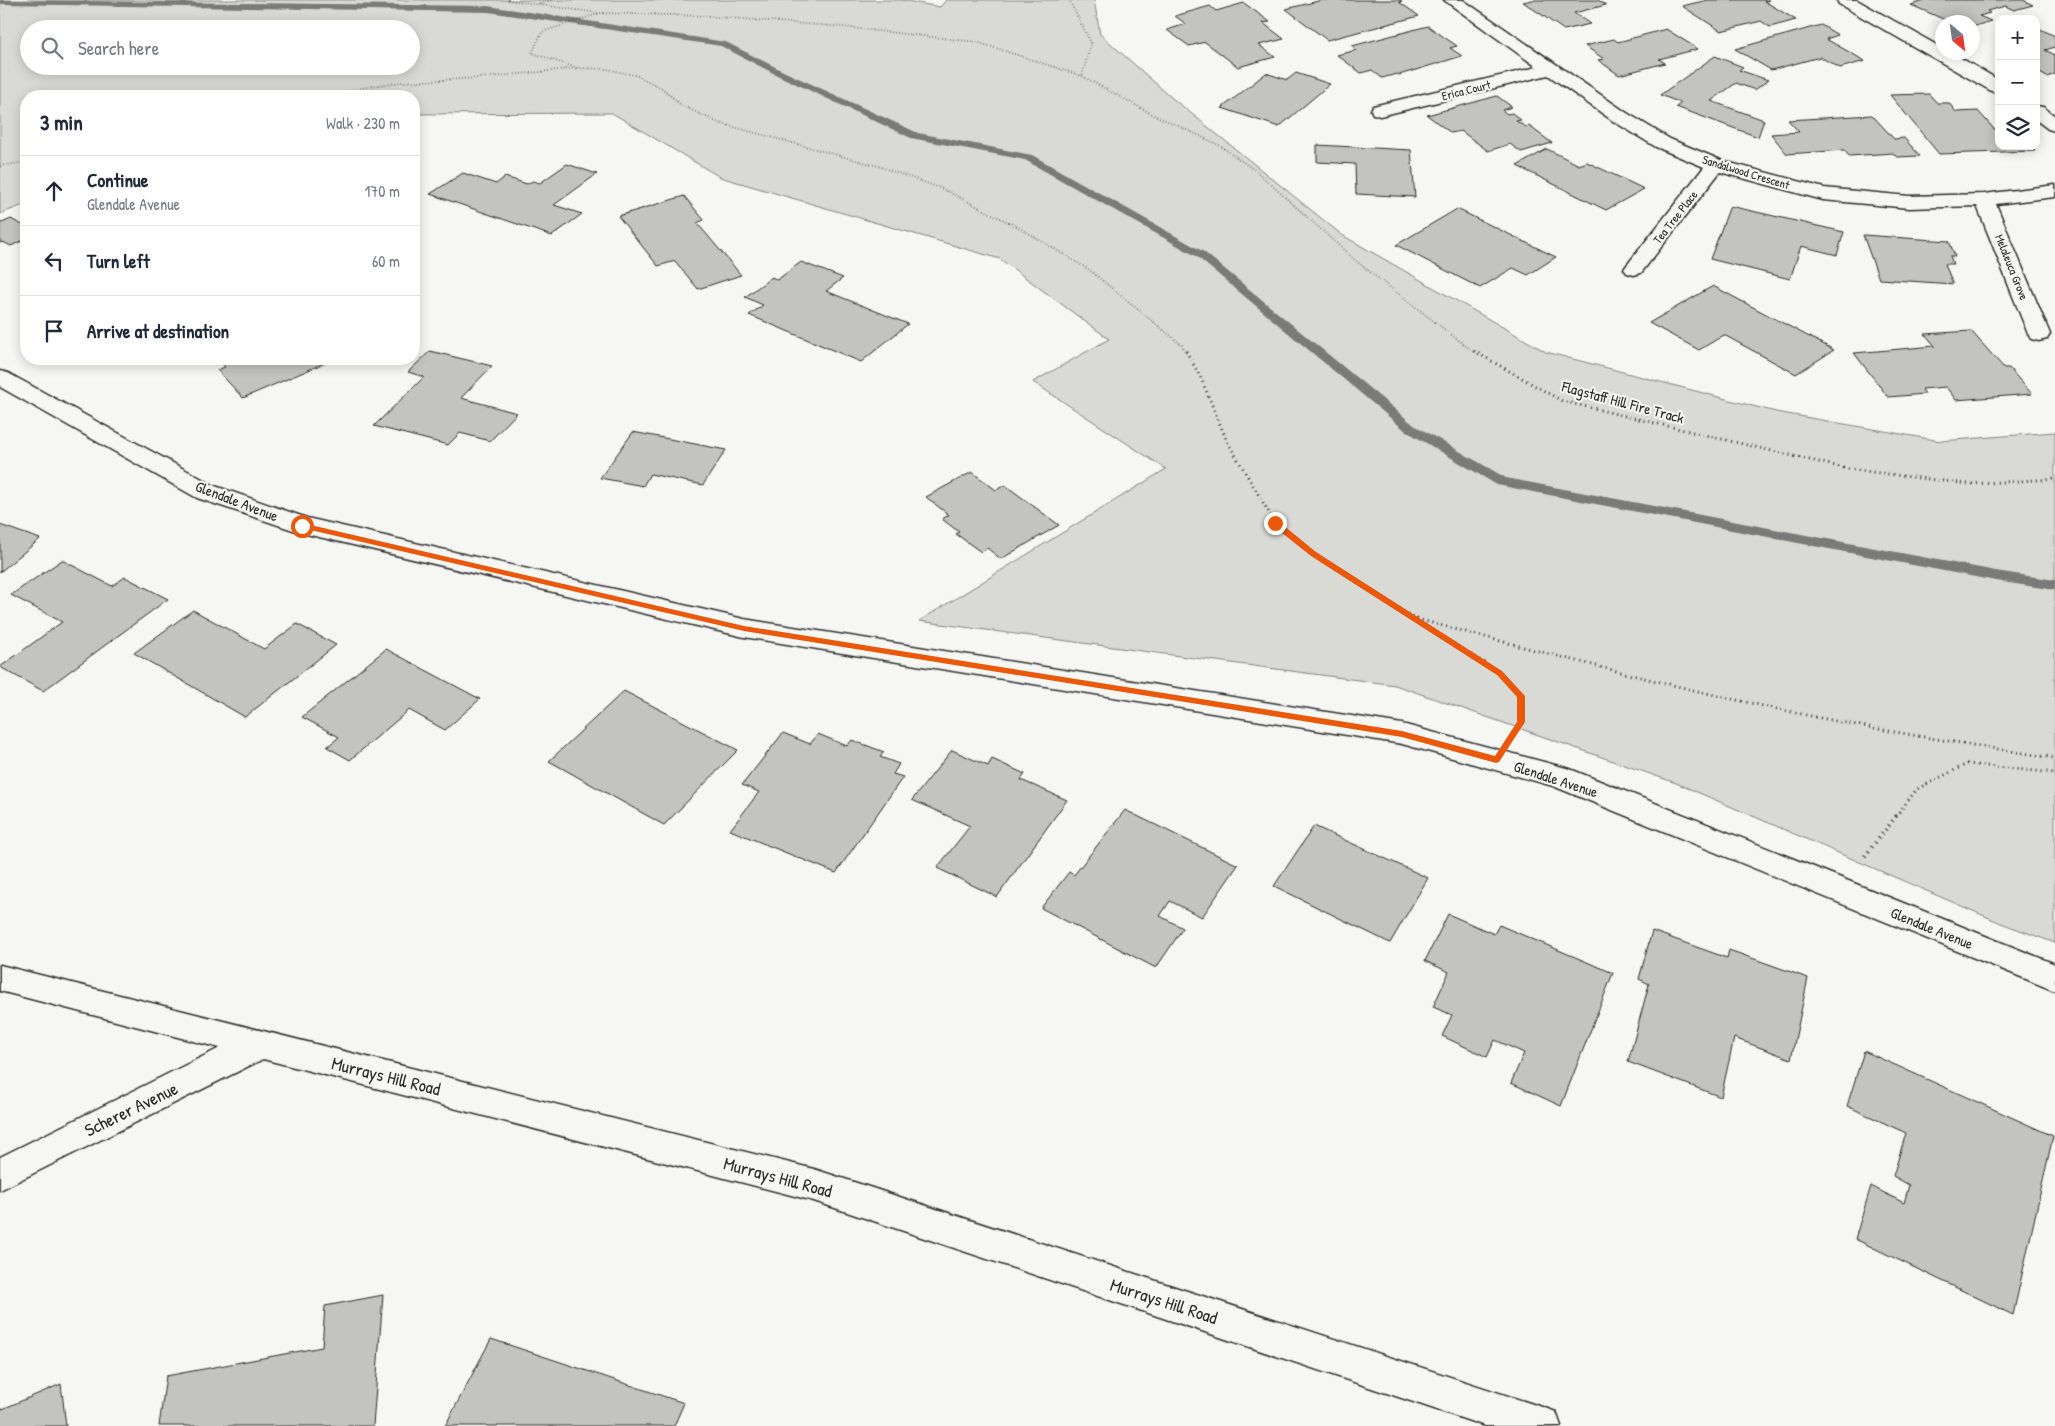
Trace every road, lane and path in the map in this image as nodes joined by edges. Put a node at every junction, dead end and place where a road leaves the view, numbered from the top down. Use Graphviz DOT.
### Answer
graph roads {
  1 [pos="508,0"];
  2 [pos="553,0"];
  3 [pos="1069,0"];
  4 [pos="1452,0"];
  5 [pos="1845,0"];
  6 [pos="535,4"];
  7 [pos="601,13"];
  8 [pos="577,68"];
  9 [pos="1552,69"];
  10 [pos="1082,76"];
  11 [pos="1995,86"];
  12 [pos="354,90"];
  13 [pos="1380,110"];
  14 [pos="2040,114"];
  15 [pos="2055,125"];
  16 [pos="20,163"];
  17 [pos="1716,165"];
  18 [pos="0,166"];
  19 [pos="2055,191"];
  20 [pos="1984,200"];
  21 [pos="1634,268"];
  22 [pos="2039,334"];
  23 [pos="0,378"];
  24 [pos="2055,479"];
  25 [pos="1414,618"];
  26 [pos="2055,758"];
  27 [pos="1496,760"];
  28 [pos="2055,773"];
  29 [pos="1838,890"];
  30 [pos="0,978"];
  31 [pos="2055,978"];
  32 [pos="261,1044"];
  33 [pos="0,1174"];
  34 [pos="1542,1426"];
  1 -- 6 [label="path"];
  2 -- 6 [label="path"];
  3 -- 10 [label="path"];
  4 -- 9 [label="street, Sandalwood Crescent"];
  5 -- 11 [label="street"];
  6 -- 7 [label="path"];
  7 -- 8 [label="path"];
  7 -- 10 [label="path, Flagstaff Hill Fire Track"];
  8 -- 12 [label="path"];
  8 -- 25 [label="path"];
  9 -- 13 [label="street, Erica Court"];
  9 -- 17 [label="street, Sandalwood Crescent"];
  10 -- 24 [label="path, Flagstaff Hill Fire Track"];
  14 -- 15 [label="street"];
  16 -- 18 [label="path"];
  17 -- 20 [label="street, Sandalwood Crescent"];
  17 -- 21 [label="street, Tea Tree Place"];
  19 -- 20 [label="street, Sandalwood Crescent"];
  20 -- 22 [label="street, Melaleuca Grove"];
  23 -- 27 [label="street, Glendale Avenue"];
  25 -- 26 [label="path"];
  25 -- 27 [label="path"];
  27 -- 29 [label="street, Glendale Avenue"];
  28 -- 29 [label="path"];
  29 -- 31 [label="street, Glendale Avenue"];
  30 -- 32 [label="street, Murrays Hill Road"];
  32 -- 33 [label="street, Scherer Avenue"];
  32 -- 34 [label="street, Murrays Hill Road"];
}
